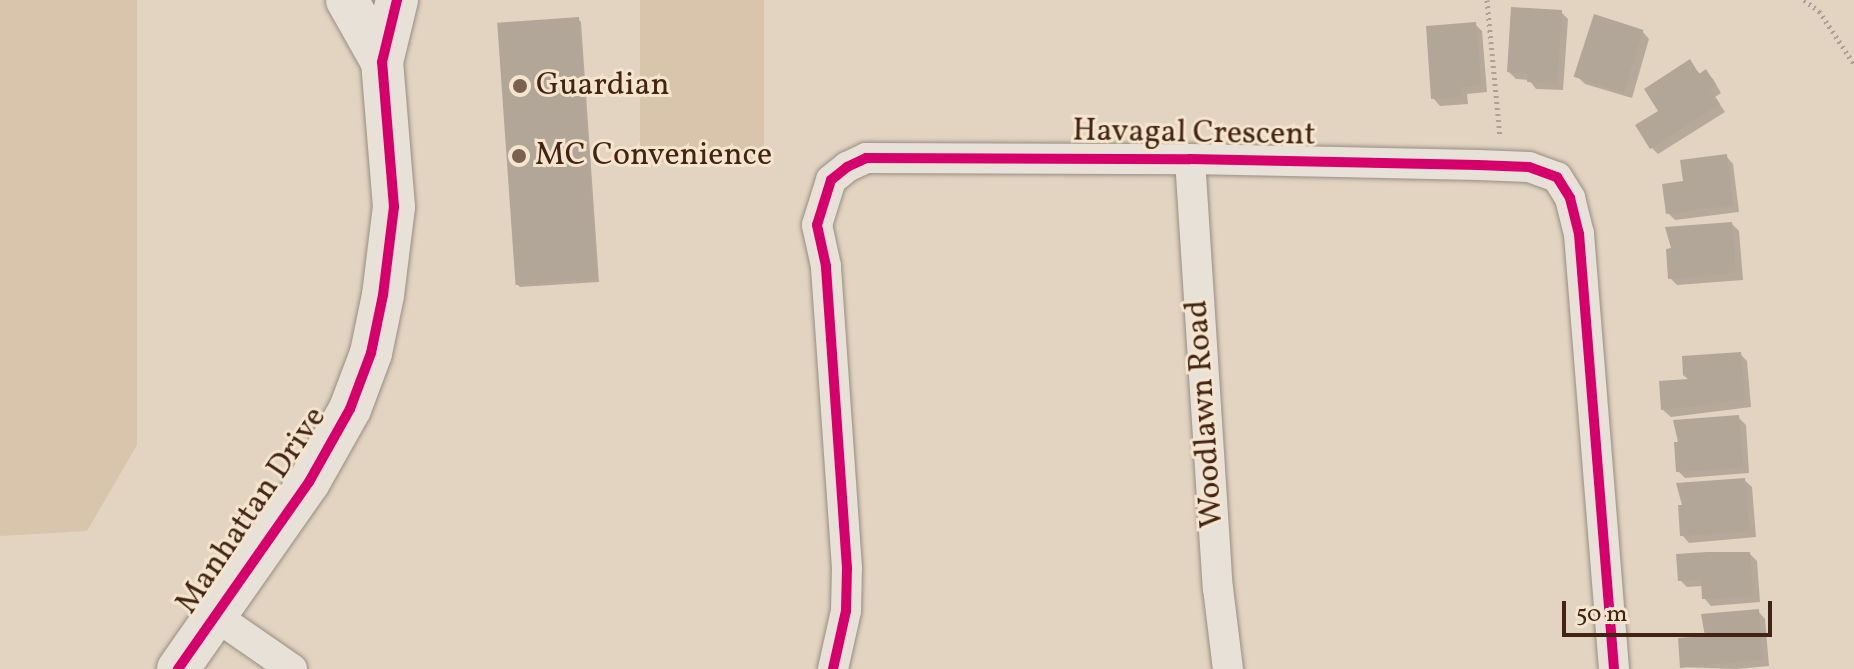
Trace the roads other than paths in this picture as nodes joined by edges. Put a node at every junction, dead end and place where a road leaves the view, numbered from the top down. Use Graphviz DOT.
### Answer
graph roads {
  1 [pos="347,0"];
  2 [pos="397,0"];
  3 [pos="382,62"];
  4 [pos="1190,159"];
  5 [pos="214,615"];
  6 [pos="178,669"];
  7 [pos="292,669"];
  8 [pos="833,669"];
  9 [pos="1228,669"];
  10 [pos="1614,669"];
  1 -- 3 [label="street, Manhattan Drive"];
  2 -- 3 [label="street, Manhattan Drive"];
  3 -- 5 [label="street, Manhattan Drive"];
  4 -- 8 [label="street, Havagal Crescent"];
  4 -- 9 [label="street, Woodlawn Road"];
  4 -- 10 [label="street, Havagal Crescent"];
  5 -- 6 [label="street, Manhattan Drive"];
  5 -- 7 [label="street"];
}
